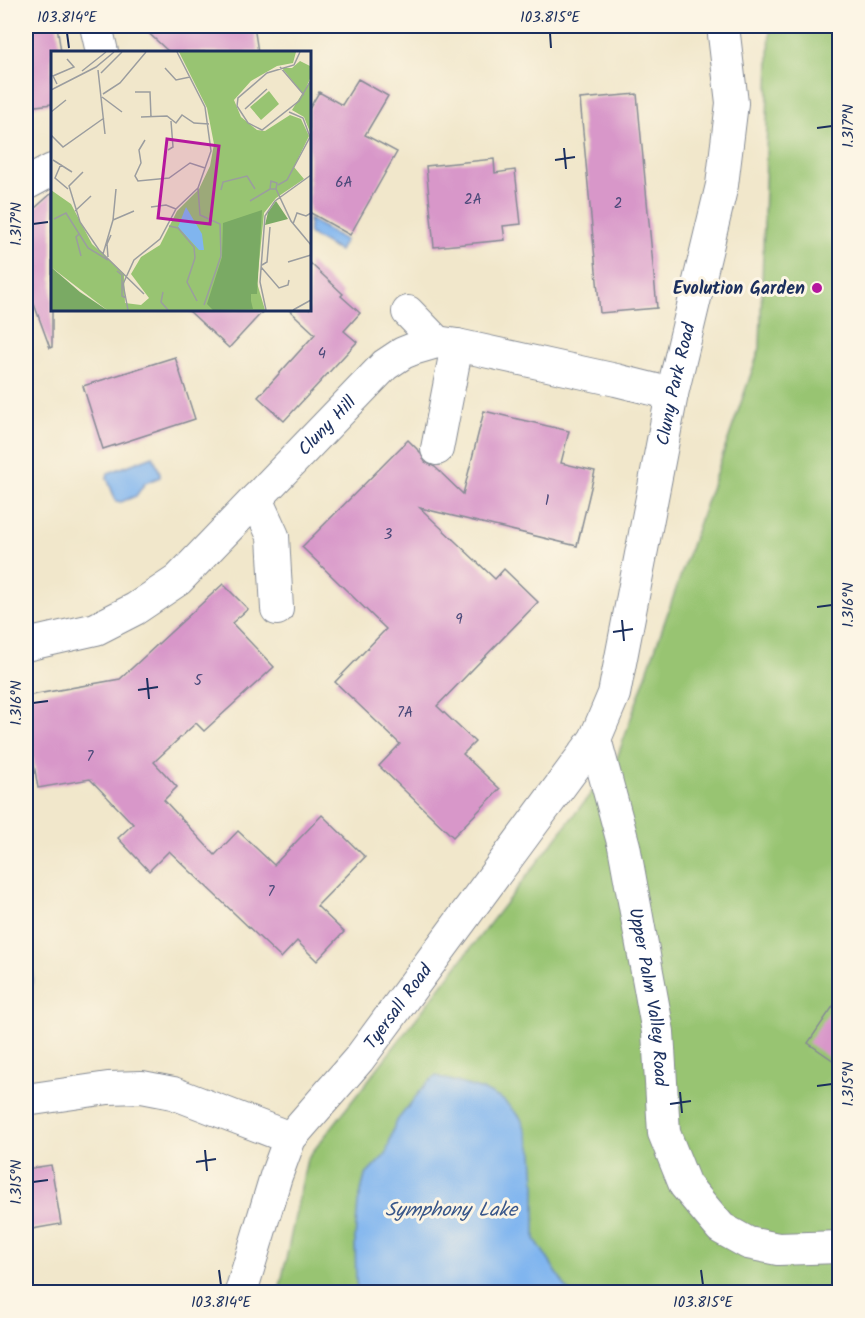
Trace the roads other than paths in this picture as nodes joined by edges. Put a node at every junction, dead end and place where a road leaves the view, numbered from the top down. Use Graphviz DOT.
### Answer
graph roads {
  1 [pos="96,26"];
  2 [pos="723,26"];
  3 [pos="102,51"];
  4 [pos="51,171"];
  5 [pos="26,184"];
  6 [pos="408,312"];
  7 [pos="447,343"];
  8 [pos="672,394"];
  9 [pos="437,449"];
  10 [pos="256,499"];
  11 [pos="277,609"];
  12 [pos="26,645"];
  13 [pos="595,739"];
  14 [pos="26,1100"];
  15 [pos="290,1138"];
  16 [pos="840,1247"];
  17 [pos="241,1293"];
  1 -- 3 [label="street"];
  2 -- 8 [label="street, Cluny Park Road"];
  4 -- 5 [label="street"];
  6 -- 7 [label="street"];
  7 -- 8 [label="street"];
  7 -- 9 [label="street"];
  7 -- 10 [label="street, Cluny Hill"];
  8 -- 13 [label="street, Cluny Park Road"];
  10 -- 11 [label="street"];
  10 -- 12 [label="street, Cluny Hill"];
  13 -- 15 [label="street, Tyersall Road"];
  13 -- 16 [label="street, Upper Palm Valley Road"];
  14 -- 15 [label="street"];
  15 -- 17 [label="street, Tyersall Road"];
}
